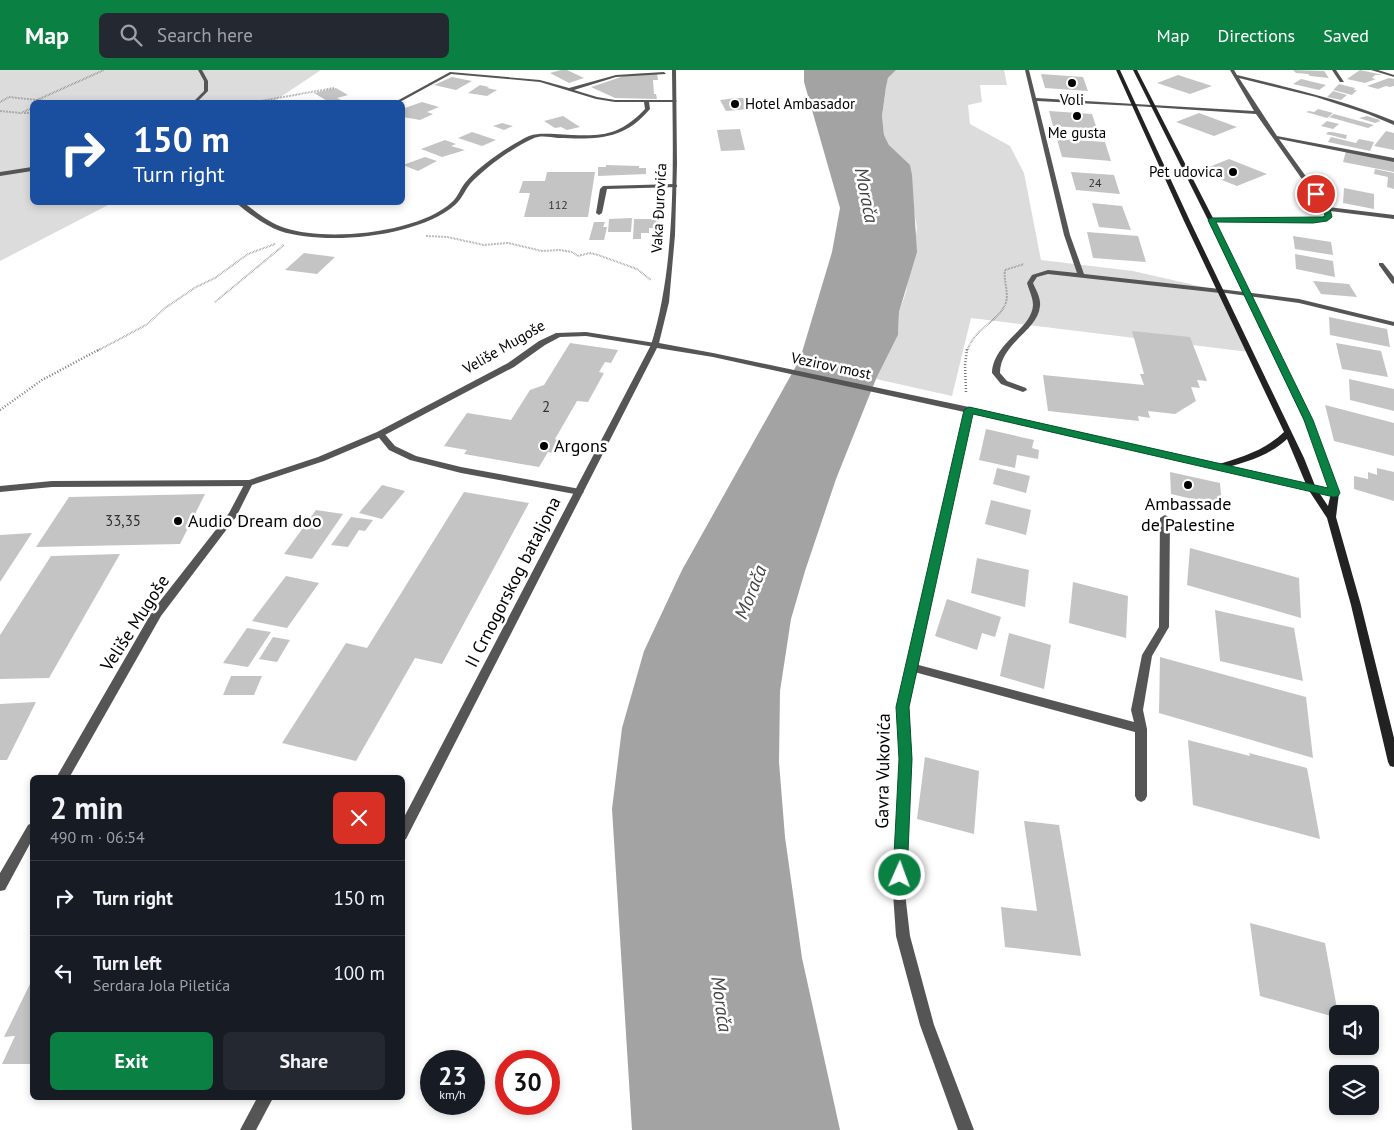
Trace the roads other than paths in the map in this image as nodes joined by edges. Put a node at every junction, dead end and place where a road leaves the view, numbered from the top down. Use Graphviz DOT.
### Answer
graph roads {
  1 [pos="200,70"];
  2 [pos="674,70"];
  3 [pos="1027,70"];
  4 [pos="1118,70"];
  5 [pos="1135,70"];
  6 [pos="1232,70"];
  7 [pos="1334,70"];
  8 [pos="1373,70"];
  9 [pos="664,73"];
  10 [pos="1236,76"];
  11 [pos="1394,76"];
  12 [pos="1342,81"];
  13 [pos="568,90"];
  14 [pos="1036,99"];
  15 [pos="197,100"];
  16 [pos="401,100"];
  17 [pos="646,101"];
  18 [pos="675,101"];
  19 [pos="1135,105"];
  20 [pos="1154,106"];
  21 [pos="1258,113"];
  22 [pos="1394,123"];
  23 [pos="1276,137"];
  24 [pos="1394,160"];
  25 [pos="30,169"];
  26 [pos="0,174"];
  27 [pos="675,186"];
  28 [pos="243,205"];
  29 [pos="1326,209"];
  30 [pos="599,213"];
  31 [pos="1394,217"];
  32 [pos="1211,220"];
  33 [pos="1381,264"];
  34 [pos="1081,276"];
  35 [pos="1394,282"];
  36 [pos="1220,291"];
  37 [pos="1245,293"];
  38 [pos="1394,324"];
  39 [pos="655,345"];
  40 [pos="704,354"];
  41 [pos="1023,390"];
  42 [pos="969,410"];
  43 [pos="1288,433"];
  44 [pos="380,434"];
  45 [pos="1218,467"];
  46 [pos="249,483"];
  47 [pos="0,489"];
  48 [pos="1312,490"];
  49 [pos="580,492"];
  50 [pos="1334,493"];
  51 [pos="1331,517"];
  52 [pos="1165,518"];
  53 [pos="910,667"];
  54 [pos="1141,729"];
  55 [pos="1394,762"];
  56 [pos="64,775"];
  57 [pos="1142,796"];
  58 [pos="405,829"];
  59 [pos="30,832"];
  60 [pos="0,885"];
  61 [pos="264,1100"];
  62 [pos="248,1130"];
  63 [pos="966,1130"];
  1 -- 15 [label="street"];
  2 -- 18 [label="street, Vaka Đurovića"];
  3 -- 14 [label="street"];
  4 -- 19 [label="main road"];
  5 -- 20 [label="main road"];
  6 -- 10 [label="street"];
  7 -- 12 [label="street"];
  8 -- 11 [label="street"];
  9 -- 13 [label="street"];
  10 -- 21 [label="street"];
  10 -- 22 [label="street"];
  13 -- 16 [label="street"];
  13 -- 17 [label="street"];
  14 -- 19 [label="street"];
  14 -- 34 [label="street"];
  17 -- 18 [label="street"];
  17 -- 28 [label="street"];
  18 -- 27 [label="street, Vaka Đurovića"];
  19 -- 20 [label="street"];
  19 -- 36 [label="main road"];
  20 -- 21 [label="street"];
  20 -- 32 [label="main road"];
  21 -- 23 [label="street"];
  23 -- 24 [label="street"];
  23 -- 29 [label="street"];
  25 -- 26 [label="street"];
  27 -- 30 [label="street"];
  27 -- 39 [label="street, Vaka Đurovića"];
  29 -- 31 [label="street"];
  29 -- 32 [label="street"];
  32 -- 37 [label="main road"];
  33 -- 35 [label="street"];
  34 -- 36 [label="street"];
  34 -- 41 [label="street"];
  36 -- 37 [label="street"];
  36 -- 43 [label="main road"];
  37 -- 38 [label="street"];
  37 -- 50 [label="main road"];
  39 -- 40 [label="street, Veliše Mugoše"];
  39 -- 44 [label="street, Veliše Mugoše"];
  39 -- 49 [label="street, II Crnogorskog bataljona"];
  40 -- 42 [label="street, Vezirov most"];
  42 -- 45 [label="street, Vezirov most"];
  42 -- 53 [label="street, Gavra Vukovića"];
  43 -- 45 [label="main road"];
  43 -- 48 [label="main road"];
  44 -- 46 [label="street, Veliše Mugoše"];
  44 -- 49 [label="street"];
  45 -- 48 [label="street, Vezirov most"];
  46 -- 47 [label="street"];
  46 -- 56 [label="street, Veliše Mugoše"];
  48 -- 50 [label="street, Vezirov most"];
  48 -- 51 [label="main road"];
  49 -- 58 [label="street, II Crnogorskog bataljona"];
  50 -- 51 [label="main road"];
  51 -- 55 [label="main road"];
  52 -- 54 [label="street"];
  53 -- 54 [label="street"];
  53 -- 63 [label="street, Gavra Vukovića"];
  54 -- 57 [label="street"];
  59 -- 60 [label="street"];
  61 -- 62 [label="street"];
}
